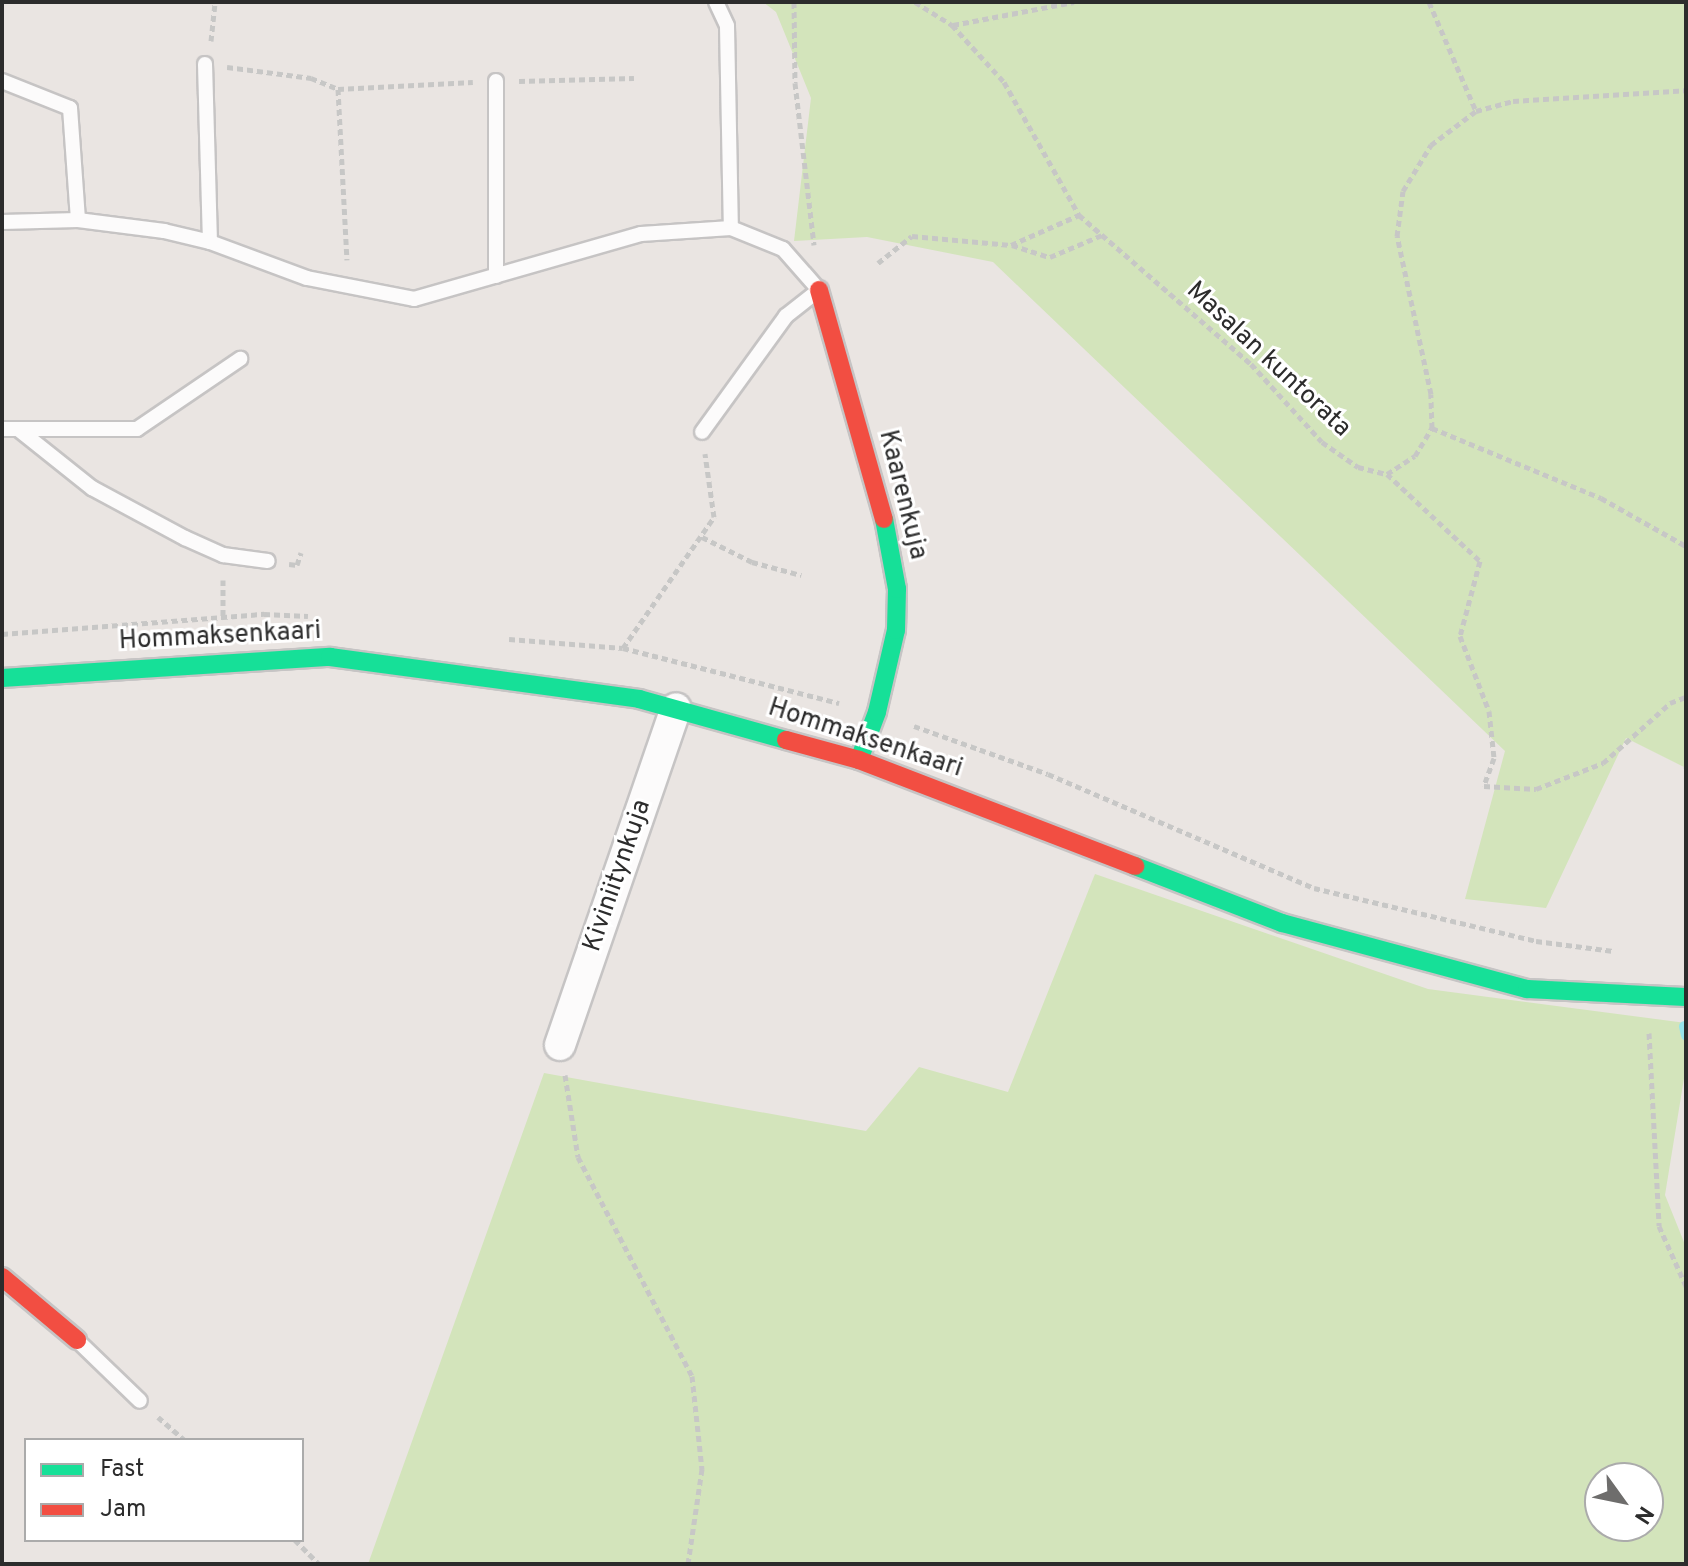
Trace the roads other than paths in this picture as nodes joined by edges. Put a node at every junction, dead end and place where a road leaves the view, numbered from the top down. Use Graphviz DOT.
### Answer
graph roads {
  1 [pos="716,2"];
  2 [pos="205,64"];
  3 [pos="2,81"];
  4 [pos="496,81"];
  5 [pos="78,220"];
  6 [pos="2,222"];
  7 [pos="731,228"];
  8 [pos="210,242"];
  9 [pos="496,276"];
  10 [pos="819,290"];
  11 [pos="240,359"];
  12 [pos="2,429"];
  13 [pos="18,429"];
  14 [pos="702,432"];
  15 [pos="268,561"];
  16 [pos="2,678"];
  17 [pos="676,708"];
  18 [pos="859,760"];
  19 [pos="1686,997"];
  20 [pos="560,1045"];
  21 [pos="2,1277"];
  22 [pos="77,1340"];
  23 [pos="140,1401"];
  1 -- 7 [label="lane"];
  2 -- 8 [label="lane"];
  3 -- 5 [label="lane"];
  4 -- 9 [label="lane"];
  5 -- 6 [label="lane"];
  5 -- 8 [label="lane"];
  7 -- 9 [label="lane"];
  7 -- 10 [label="lane"];
  8 -- 9 [label="lane"];
  10 -- 14 [label="lane"];
  10 -- 18 [label="street, Kaarenkuja"];
  11 -- 13 [label="lane"];
  12 -- 13 [label="lane"];
  13 -- 15 [label="lane"];
  16 -- 17 [label="street, Hommaksenkaari"];
  17 -- 18 [label="street, Hommaksenkaari"];
  17 -- 20 [label="street, Kiviniitynkuja"];
  18 -- 19 [label="street, Hommaksenkaari"];
  21 -- 22 [label="street"];
  22 -- 23 [label="lane"];
}
